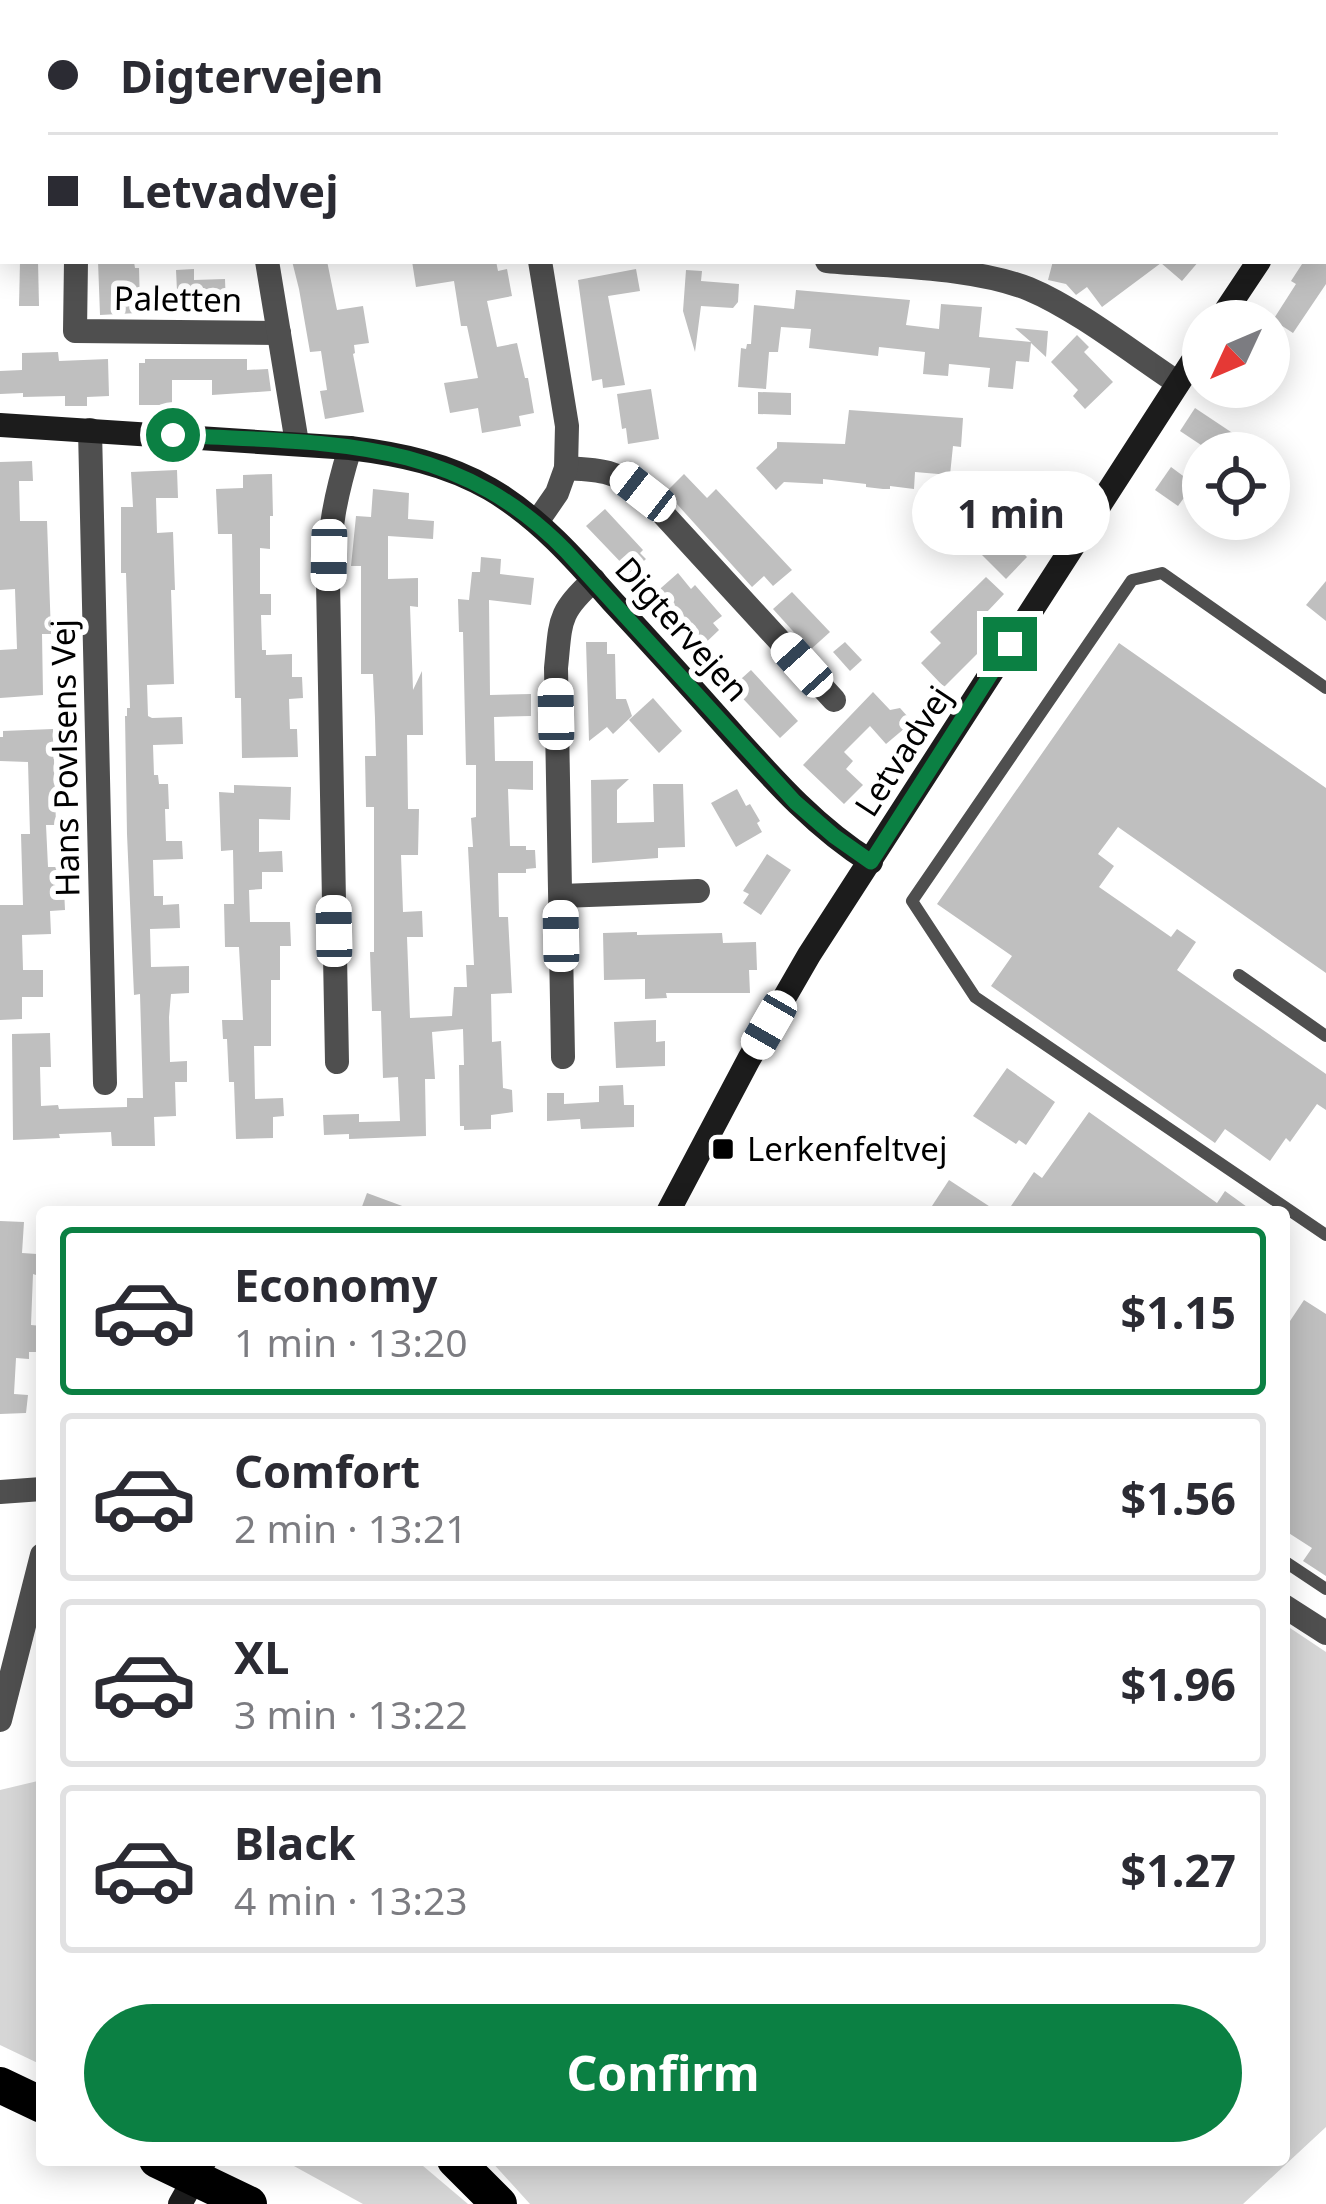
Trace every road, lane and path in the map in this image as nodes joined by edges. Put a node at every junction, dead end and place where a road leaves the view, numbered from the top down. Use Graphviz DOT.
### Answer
graph roads {
  1 [pos="76,264"];
  2 [pos="268,264"];
  3 [pos="540,264"];
  4 [pos="858,264"];
  5 [pos="1257,264"];
  6 [pos="1233,300"];
  7 [pos="279,333"];
  8 [pos="1182,376"];
  9 [pos="1178,382"];
  10 [pos="0,424"];
  11 [pos="90,430"];
  12 [pos="297,443"];
  13 [pos="350,448"];
  14 [pos="566,468"];
  15 [pos="537,522"];
  16 [pos="594,580"];
  17 [pos="1326,688"];
  18 [pos="834,700"];
  19 [pos="871,862"];
  20 [pos="698,891"];
  21 [pos="561,896"];
  22 [pos="1239,975"];
  23 [pos="1326,1036"];
  24 [pos="563,1058"];
  25 [pos="337,1062"];
  26 [pos="105,1083"];
  27 [pos="679,1206"];
  28 [pos="1283,1206"];
  29 [pos="1290,1211"];
  30 [pos="1295,1214"];
  31 [pos="1290,1222"];
  32 [pos="1326,1235"];
  33 [pos="36,1489"];
  34 [pos="0,1492"];
  35 [pos="1290,1566"];
  36 [pos="36,1579"];
  37 [pos="1326,1588"];
  38 [pos="1290,1610"];
  39 [pos="1326,1633"];
  40 [pos="0,1720"];
  41 [pos="0,2085"];
  42 [pos="36,2102"];
  43 [pos="170,2166"];
  44 [pos="202,2166"];
  45 [pos="461,2166"];
  46 [pos="181,2204"];
  47 [pos="249,2204"];
  48 [pos="499,2204"];
  1 -- 7 [label="street, Paletten"];
  2 -- 7 [label="street"];
  3 -- 14 [label="street"];
  4 -- 9 [label="street"];
  5 -- 6 [label="street"];
  7 -- 12 [label="street"];
  8 -- 9 [label="street, Letvadvej"];
  9 -- 19 [label="street, Letvadvej"];
  10 -- 11 [label="street, Digtervejen"];
  11 -- 12 [label="street, Digtervejen"];
  11 -- 26 [label="street, Hans Povlsens Vej"];
  12 -- 13 [label="street, Digtervejen"];
  13 -- 15 [label="street, Digtervejen"];
  13 -- 25 [label="street"];
  14 -- 15 [label="street"];
  14 -- 18 [label="street"];
  15 -- 16 [label="street, Digtervejen"];
  16 -- 19 [label="street, Digtervejen"];
  16 -- 21 [label="street"];
  17 -- 28 [label="lane"];
  19 -- 27 [label="street, Letvadvej"];
  20 -- 21 [label="street"];
  21 -- 24 [label="street"];
  22 -- 23 [label="lane"];
  29 -- 30 [label="lane"];
  30 -- 31 [label="lane"];
  30 -- 32 [label="lane"];
  33 -- 34 [label="street"];
  35 -- 37 [label="lane"];
  36 -- 40 [label="street"];
  38 -- 39 [label="street"];
  41 -- 42 [label="highway"];
  43 -- 47 [label="highway"];
  44 -- 46 [label="street"];
  45 -- 48 [label="highway"];
}
